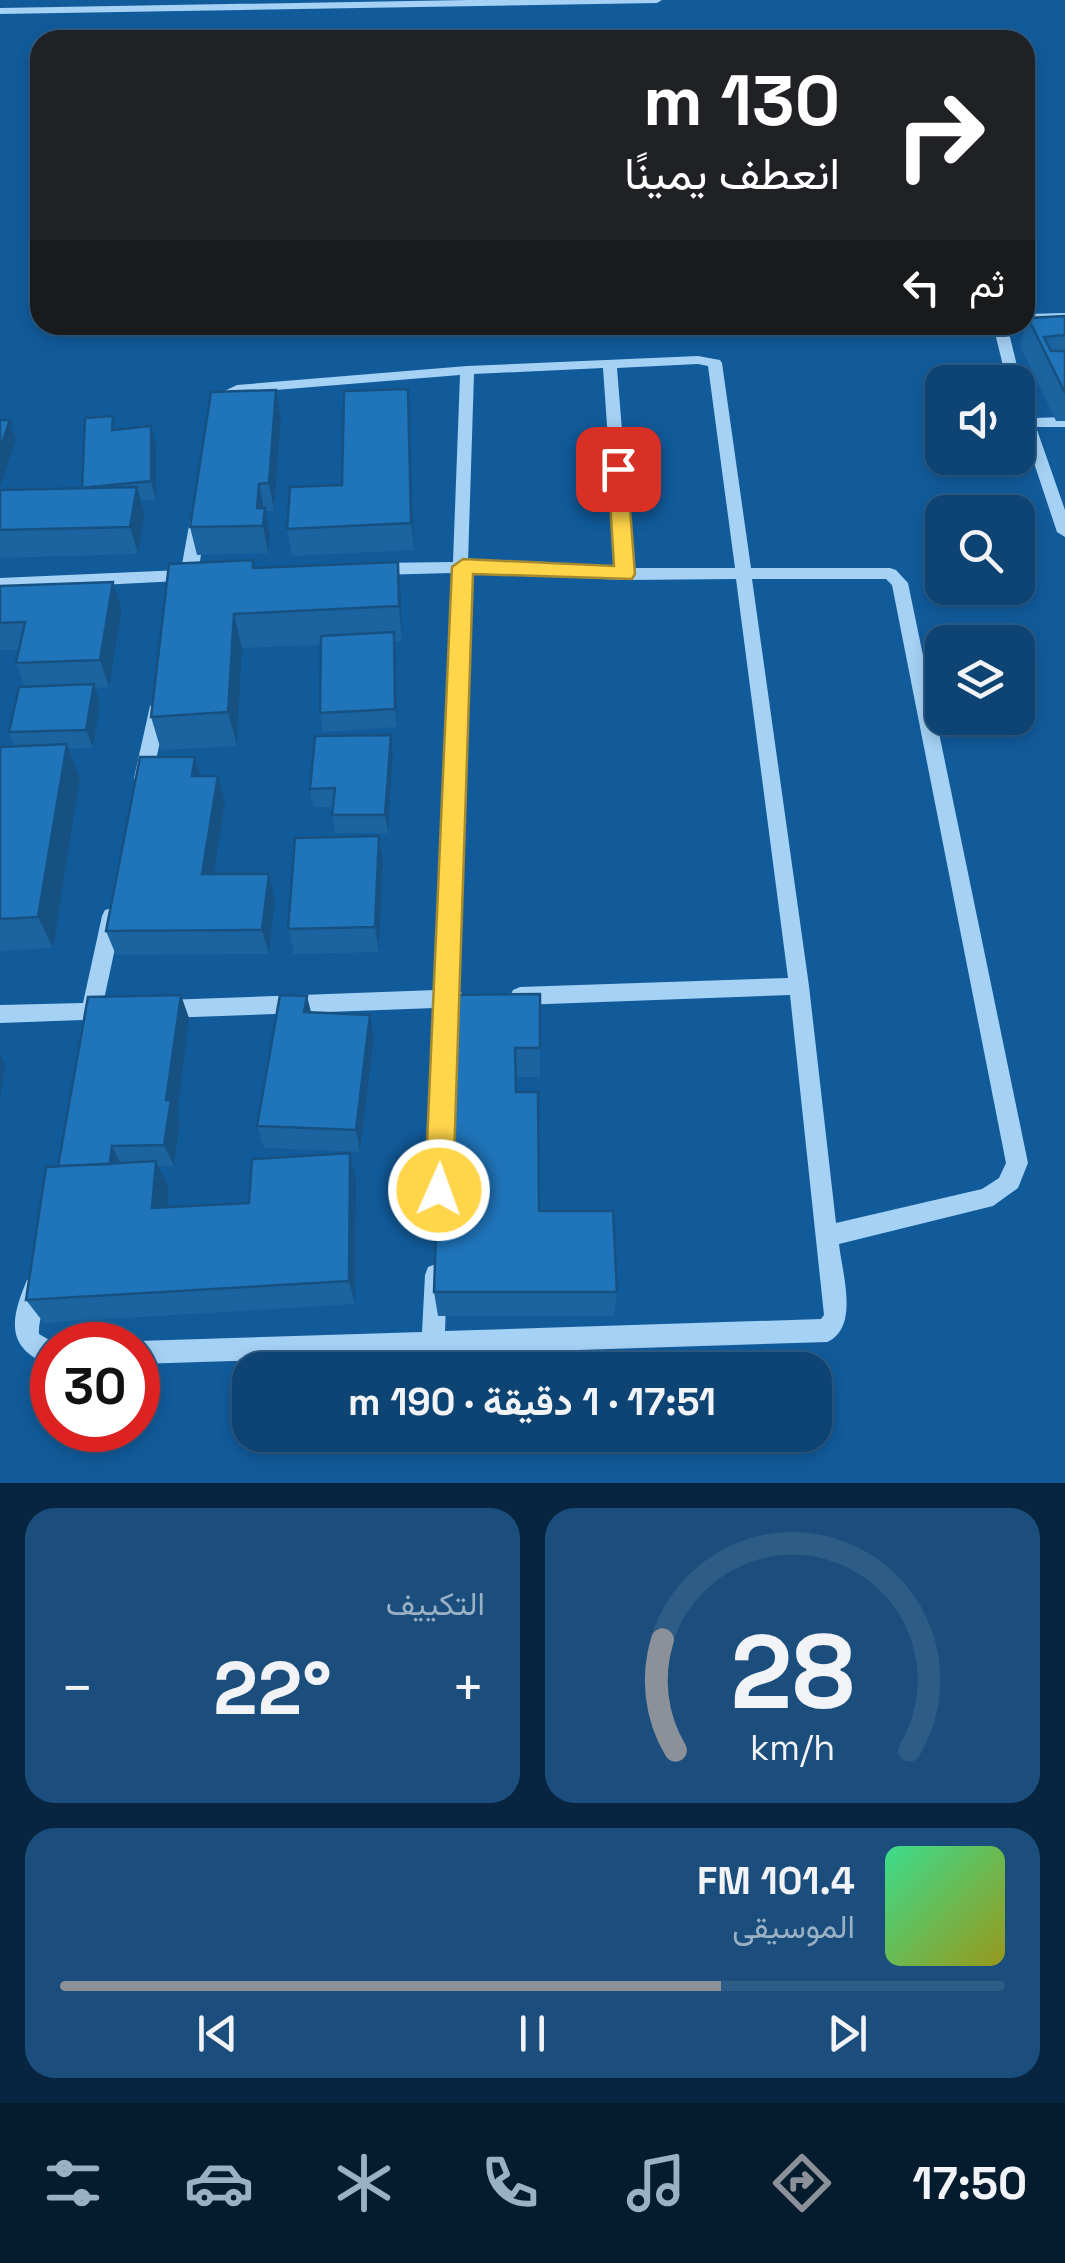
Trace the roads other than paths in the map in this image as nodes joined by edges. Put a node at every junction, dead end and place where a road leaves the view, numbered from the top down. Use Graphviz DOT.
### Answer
graph roads {
  1 [pos="656,0"];
  2 [pos="0,12"];
  3 [pos="1065,317"];
  4 [pos="1035,318"];
  5 [pos="1002,335"];
  6 [pos="610,364"];
  7 [pos="1010,365"];
  8 [pos="466,370"];
  9 [pos="1065,422"];
  10 [pos="1035,423"];
  11 [pos="216,424"];
  12 [pos="1035,452"];
  13 [pos="202,500"];
  14 [pos="1064,527"];
  15 [pos="463,567"];
  16 [pos="365,570"];
  17 [pos="745,572"];
  18 [pos="624,574"];
  19 [pos="0,584"];
  20 [pos="163,689"];
  21 [pos="138,802"];
  22 [pos="116,897"];
  23 [pos="799,986"];
  24 [pos="446,999"];
  25 [pos="150,1009"];
  26 [pos="0,1014"];
  27 [pos="444,1037"];
  28 [pos="828,1236"];
  29 [pos="437,1248"];
  30 [pos="38,1277"];
  31 [pos="433,1344"];
  32 [pos="30,1345"];
  33 [pos="160,1352"];
  1 -- 2 [label="street"];
  3 -- 4 [label="street"];
  5 -- 7 [label="street"];
  6 -- 8 [label="street"];
  6 -- 17 [label="street"];
  6 -- 18 [label="street"];
  8 -- 11 [label="street"];
  8 -- 15 [label="street"];
  9 -- 10 [label="street"];
  12 -- 14 [label="street"];
  13 -- 19 [label="street"];
  15 -- 16 [label="street"];
  15 -- 18 [label="street"];
  15 -- 24 [label="street"];
  17 -- 18 [label="street"];
  17 -- 23 [label="street"];
  17 -- 28 [label="street"];
  20 -- 21 [label="street"];
  22 -- 26 [label="street"];
  23 -- 24 [label="street"];
  23 -- 28 [label="street"];
  24 -- 25 [label="street"];
  24 -- 27 [label="street"];
  28 -- 31 [label="street"];
  29 -- 31 [label="street"];
  30 -- 32 [label="street"];
  31 -- 33 [label="street"];
}
